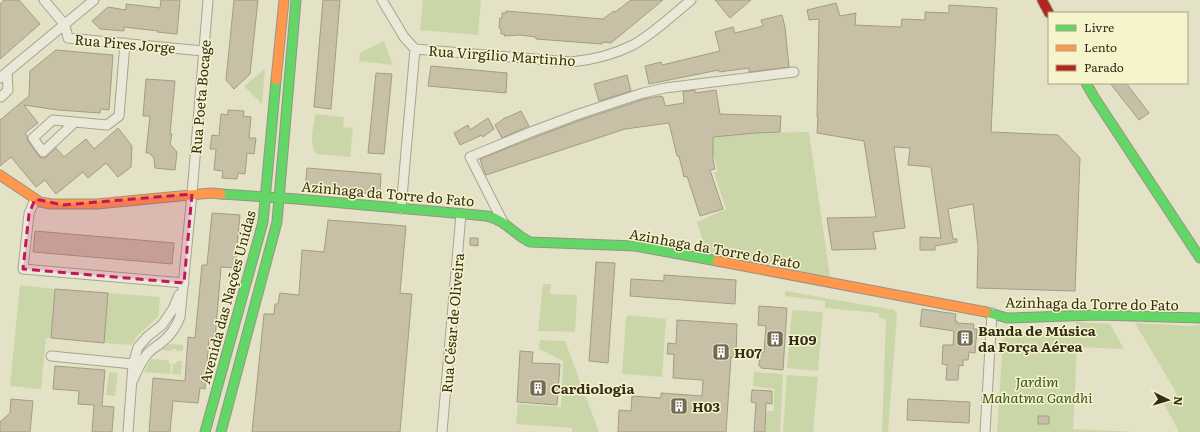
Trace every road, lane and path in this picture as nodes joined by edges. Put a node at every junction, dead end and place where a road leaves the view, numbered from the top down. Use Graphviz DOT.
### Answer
graph roads {
  1 [pos="44,0"];
  2 [pos="94,0"];
  3 [pos="208,0"];
  4 [pos="284,0"];
  5 [pos="296,0"];
  6 [pos="382,0"];
  7 [pos="691,0"];
  8 [pos="1042,0"];
  9 [pos="1048,12"];
  10 [pos="64,25"];
  11 [pos="126,43"];
  12 [pos="415,49"];
  13 [pos="203,50"];
  14 [pos="794,72"];
  15 [pos="3,75"];
  16 [pos="1087,84"];
  17 [pos="0,96"];
  18 [pos="75,122"];
  19 [pos="0,175"];
  20 [pos="192,194"];
  21 [pos="266,196"];
  22 [pos="279,197"];
  23 [pos="36,199"];
  24 [pos="401,208"];
  25 [pos="461,214"];
  26 [pos="503,222"];
  27 [pos="1200,258"];
  28 [pos="184,283"];
  29 [pos="992,313"];
  30 [pos="1200,318"];
  31 [pos="51,356"];
  32 [pos="133,364"];
  33 [pos="133,380"];
  34 [pos="128,432"];
  35 [pos="205,432"];
  36 [pos="221,432"];
  37 [pos="442,432"];
  38 [pos="985,432"];
  1 -- 10 [label="street, Rua Pires Jorge"];
  2 -- 10 [label="street"];
  3 -- 13 [label="street, Rua Poeta Bocage"];
  4 -- 21 [label="street, Avenida das Nações Unidas"];
  5 -- 22 [label="street, Avenida das Nações Unidas"];
  6 -- 12 [label="street"];
  7 -- 12 [label="street, Rua Virgílio Martinho"];
  8 -- 9 [label="street"];
  10 -- 11 [label="street, Rua Pires Jorge"];
  10 -- 15 [label="street"];
  11 -- 13 [label="street, Rua Pires Jorge"];
  11 -- 18 [label="street"];
  12 -- 24 [label="street"];
  13 -- 20 [label="street, Rua Poeta Bocage"];
  14 -- 26 [label="street"];
  15 -- 17 [label="street"];
  16 -- 27 [label="street"];
  19 -- 23 [label="street, Azinhaga da Torre do Fato"];
  20 -- 21 [label="street, Azinhaga da Torre do Fato"];
  20 -- 23 [label="street, Azinhaga da Torre do Fato"];
  20 -- 28 [label="street, Rua Poeta Bocage"];
  21 -- 22 [label="street, Azinhaga da Torre do Fato"];
  21 -- 35 [label="street, Avenida das Nações Unidas"];
  22 -- 24 [label="street, Azinhaga da Torre do Fato"];
  22 -- 36 [label="street, Avenida das Nações Unidas"];
  23 -- 28 [label="street"];
  24 -- 25 [label="street, Azinhaga da Torre do Fato"];
  25 -- 26 [label="street, Azinhaga da Torre do Fato"];
  25 -- 37 [label="street, Rua César de Oliveira"];
  26 -- 29 [label="street, Azinhaga da Torre do Fato"];
  28 -- 32 [label="street"];
  28 -- 33 [label="street, Rua Poeta Bocage"];
  29 -- 30 [label="street, Azinhaga da Torre do Fato"];
  29 -- 38 [label="street"];
  31 -- 32 [label="street"];
  32 -- 33 [label="street"];
  33 -- 34 [label="street"];
}
